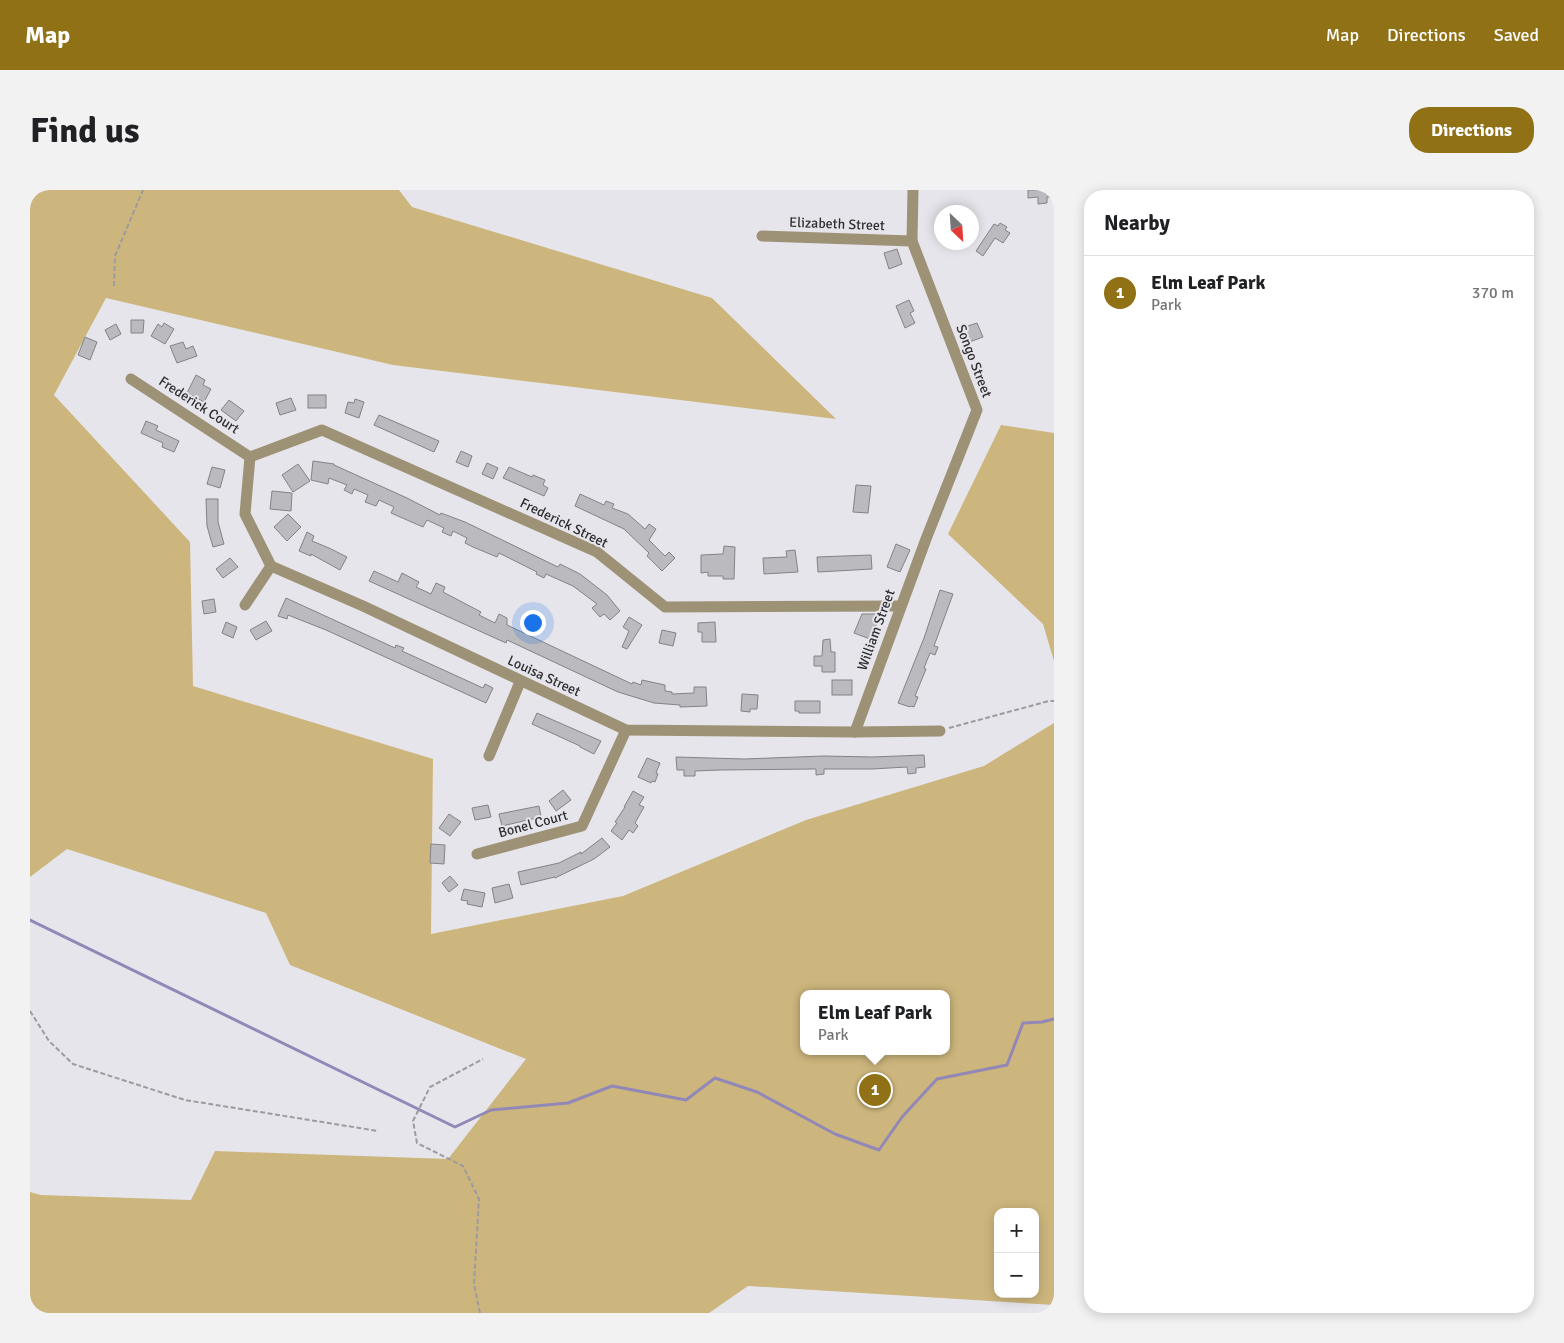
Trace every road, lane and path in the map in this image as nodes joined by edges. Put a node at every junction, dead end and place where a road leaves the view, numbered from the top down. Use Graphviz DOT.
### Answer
graph roads {
  1 [pos="143,190"];
  2 [pos="913,190"];
  3 [pos="762,236"];
  4 [pos="912,241"];
  5 [pos="114,286"];
  6 [pos="131,379"];
  7 [pos="250,457"];
  8 [pos="926,539"];
  9 [pos="271,566"];
  10 [pos="245,605"];
  11 [pos="901,606"];
  12 [pos="520,682"];
  13 [pos="1054,701"];
  14 [pos="626,730"];
  15 [pos="940,731"];
  16 [pos="855,732"];
  17 [pos="489,756"];
  18 [pos="477,854"];
  19 [pos="30,1010"];
  20 [pos="483,1058"];
  21 [pos="378,1131"];
  22 [pos="480,1313"];
  1 -- 5 [label="path"];
  2 -- 4 [label="street, Songo Street"];
  3 -- 4 [label="street, Elizabeth Street"];
  4 -- 8 [label="street, Songo Street"];
  6 -- 7 [label="street, Frederick Court"];
  7 -- 9 [label="street"];
  7 -- 11 [label="street, Frederick Street"];
  8 -- 11 [label="street, William Street"];
  9 -- 10 [label="street"];
  9 -- 12 [label="street, Louisa Street"];
  11 -- 16 [label="street, William Street"];
  12 -- 14 [label="street, Louisa Street"];
  12 -- 17 [label="street"];
  13 -- 15 [label="path"];
  14 -- 16 [label="street, Louisa Street"];
  14 -- 18 [label="street, Bonel Court"];
  15 -- 16 [label="street, Louisa Street"];
  19 -- 21 [label="path"];
  20 -- 22 [label="path"];
}
